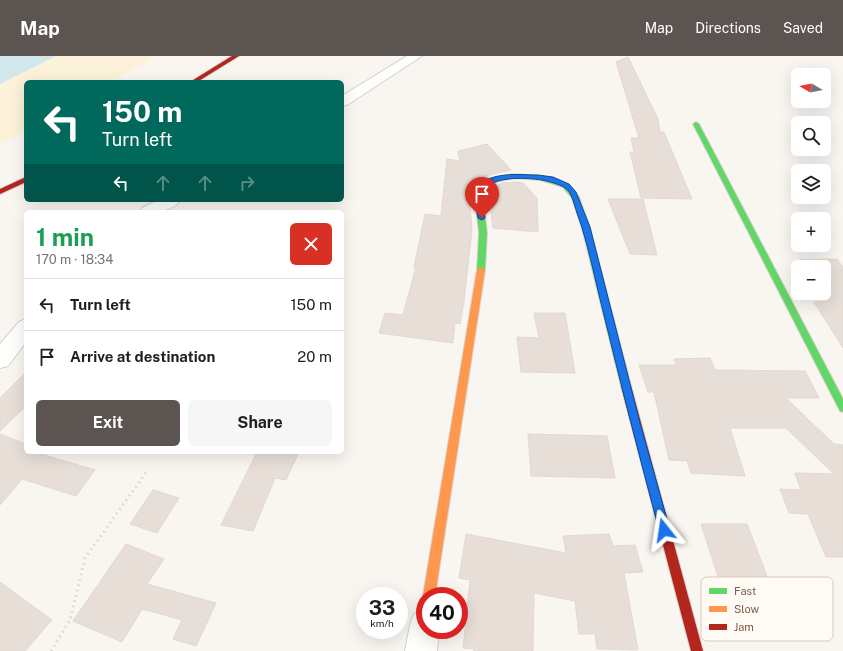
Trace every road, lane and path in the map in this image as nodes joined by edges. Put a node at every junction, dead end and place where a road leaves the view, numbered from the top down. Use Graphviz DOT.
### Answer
graph roads {
  1 [pos="236,56"];
  2 [pos="416,56"];
  3 [pos="196,80"];
  4 [pos="344,101"];
  5 [pos="696,124"];
  6 [pos="24,180"];
  7 [pos="0,192"];
  8 [pos="168,202"];
  9 [pos="152,210"];
  10 [pos="24,330"];
  11 [pos="0,360"];
  12 [pos="843,408"];
  13 [pos="147,471"];
  14 [pos="430,587"];
  15 [pos="423,639"];
  16 [pos="51,651"];
  17 [pos="421,651"];
  18 [pos="697,651"];
  1 -- 3 [label="street"];
  2 -- 4 [label="street"];
  5 -- 12 [label="street"];
  6 -- 7 [label="street"];
  8 -- 9 [label="street"];
  10 -- 11 [label="street"];
  13 -- 16 [label="path"];
  14 -- 18 [label="street"];
  15 -- 17 [label="street"];
}
